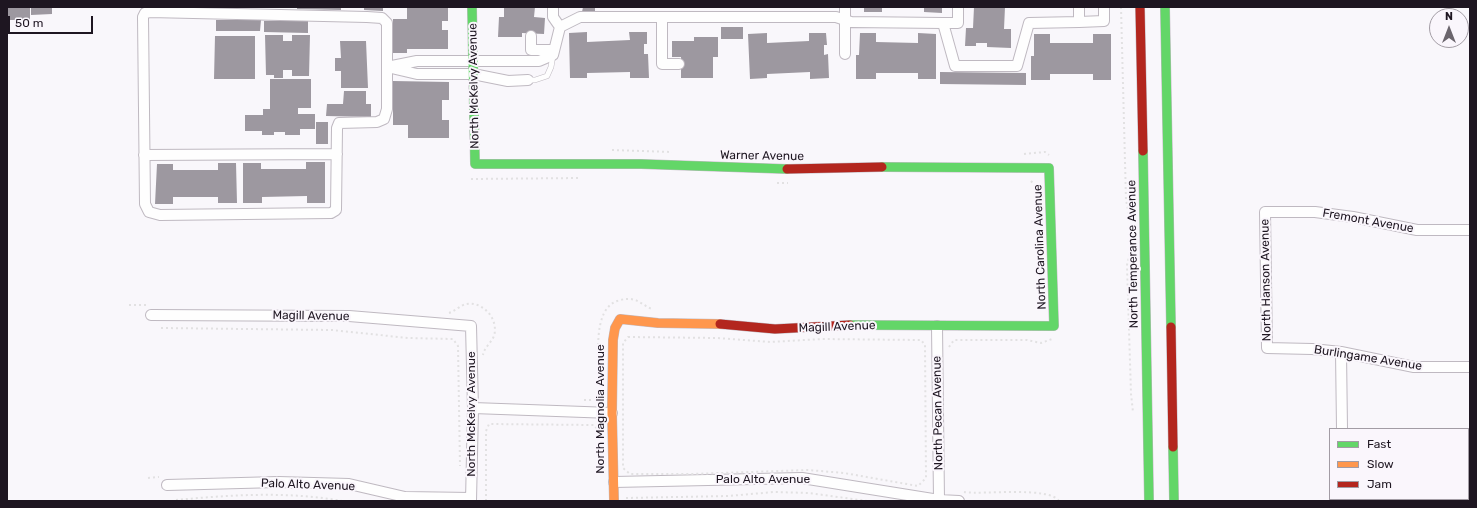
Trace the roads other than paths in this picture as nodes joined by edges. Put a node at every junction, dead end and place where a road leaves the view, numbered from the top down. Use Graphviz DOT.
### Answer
graph roads {
  1 [pos="472,7"];
  2 [pos="553,7"];
  3 [pos="845,7"];
  4 [pos="958,7"];
  5 [pos="1079,7"];
  6 [pos="1104,7"];
  7 [pos="1140,7"];
  8 [pos="1165,7"];
  9 [pos="279,10"];
  10 [pos="580,12"];
  11 [pos="697,12"];
  12 [pos="662,17"];
  13 [pos="845,20"];
  14 [pos="1079,22"];
  15 [pos="943,23"];
  16 [pos="560,27"];
  17 [pos="530,36"];
  18 [pos="554,52"];
  19 [pos="845,54"];
  20 [pos="473,61"];
  21 [pos="679,64"];
  22 [pos="387,66"];
  23 [pos="473,74"];
  24 [pos="528,80"];
  25 [pos="337,154"];
  26 [pos="144,155"];
  27 [pos="475,164"];
  28 [pos="1049,168"];
  29 [pos="1265,212"];
  30 [pos="1470,230"];
  31 [pos="152,310"];
  32 [pos="620,319"];
  33 [pos="471,326"];
  34 [pos="937,326"];
  35 [pos="1054,326"];
  36 [pos="1267,348"];
  37 [pos="1341,352"];
  38 [pos="1470,367"];
  39 [pos="473,408"];
  40 [pos="612,413"];
  41 [pos="1342,428"];
  42 [pos="614,482"];
  43 [pos="167,485"];
  44 [pos="960,496"];
  45 [pos="471,500"];
  46 [pos="939,500"];
  47 [pos="614,501"];
  48 [pos="1149,501"];
  49 [pos="1174,501"];
  1 -- 20 [label="street, North McKelvy Avenue"];
  2 -- 16 [label="street"];
  3 -- 13 [label="street"];
  4 -- 15 [label="street"];
  5 -- 14 [label="street"];
  6 -- 14 [label="street"];
  7 -- 48 [label="street, North Temperance Avenue"];
  8 -- 49 [label="street"];
  9 -- 22 [label="street"];
  9 -- 26 [label="street"];
  10 -- 12 [label="street"];
  10 -- 16 [label="street"];
  11 -- 12 [label="street"];
  11 -- 13 [label="street"];
  12 -- 21 [label="street"];
  13 -- 15 [label="street"];
  13 -- 19 [label="street"];
  14 -- 15 [label="street"];
  16 -- 18 [label="street"];
  17 -- 18 [label="street"];
  18 -- 20 [label="street"];
  18 -- 24 [label="lane"];
  20 -- 22 [label="street"];
  20 -- 23 [label="street, North McKelvy Avenue"];
  22 -- 23 [label="street"];
  22 -- 25 [label="street"];
  23 -- 24 [label="street"];
  23 -- 27 [label="street, North McKelvy Avenue"];
  25 -- 26 [label="street"];
  25 -- 26 [label="street"];
  27 -- 28 [label="street, Warner Avenue"];
  28 -- 35 [label="street, North Carolina Avenue"];
  29 -- 30 [label="street, Fremont Avenue"];
  29 -- 36 [label="street, North Hanson Avenue"];
  31 -- 33 [label="street, Magill Avenue"];
  32 -- 34 [label="street, Magill Avenue"];
  32 -- 40 [label="street, North Magnolia Avenue"];
  33 -- 39 [label="street, North McKelvy Avenue"];
  34 -- 35 [label="street, Magill Avenue"];
  34 -- 46 [label="street, North Pecan Avenue"];
  36 -- 37 [label="street, Burlingame Avenue"];
  37 -- 38 [label="street, Burlingame Avenue"];
  37 -- 41 [label="street"];
  39 -- 40 [label="street"];
  39 -- 45 [label="street, North McKelvy Avenue"];
  40 -- 42 [label="street, North Magnolia Avenue"];
  42 -- 46 [label="street, Palo Alto Avenue"];
  42 -- 47 [label="street, North Magnolia Avenue"];
  43 -- 45 [label="street, Palo Alto Avenue"];
  44 -- 46 [label="street, Palo Alto Avenue"];
}
